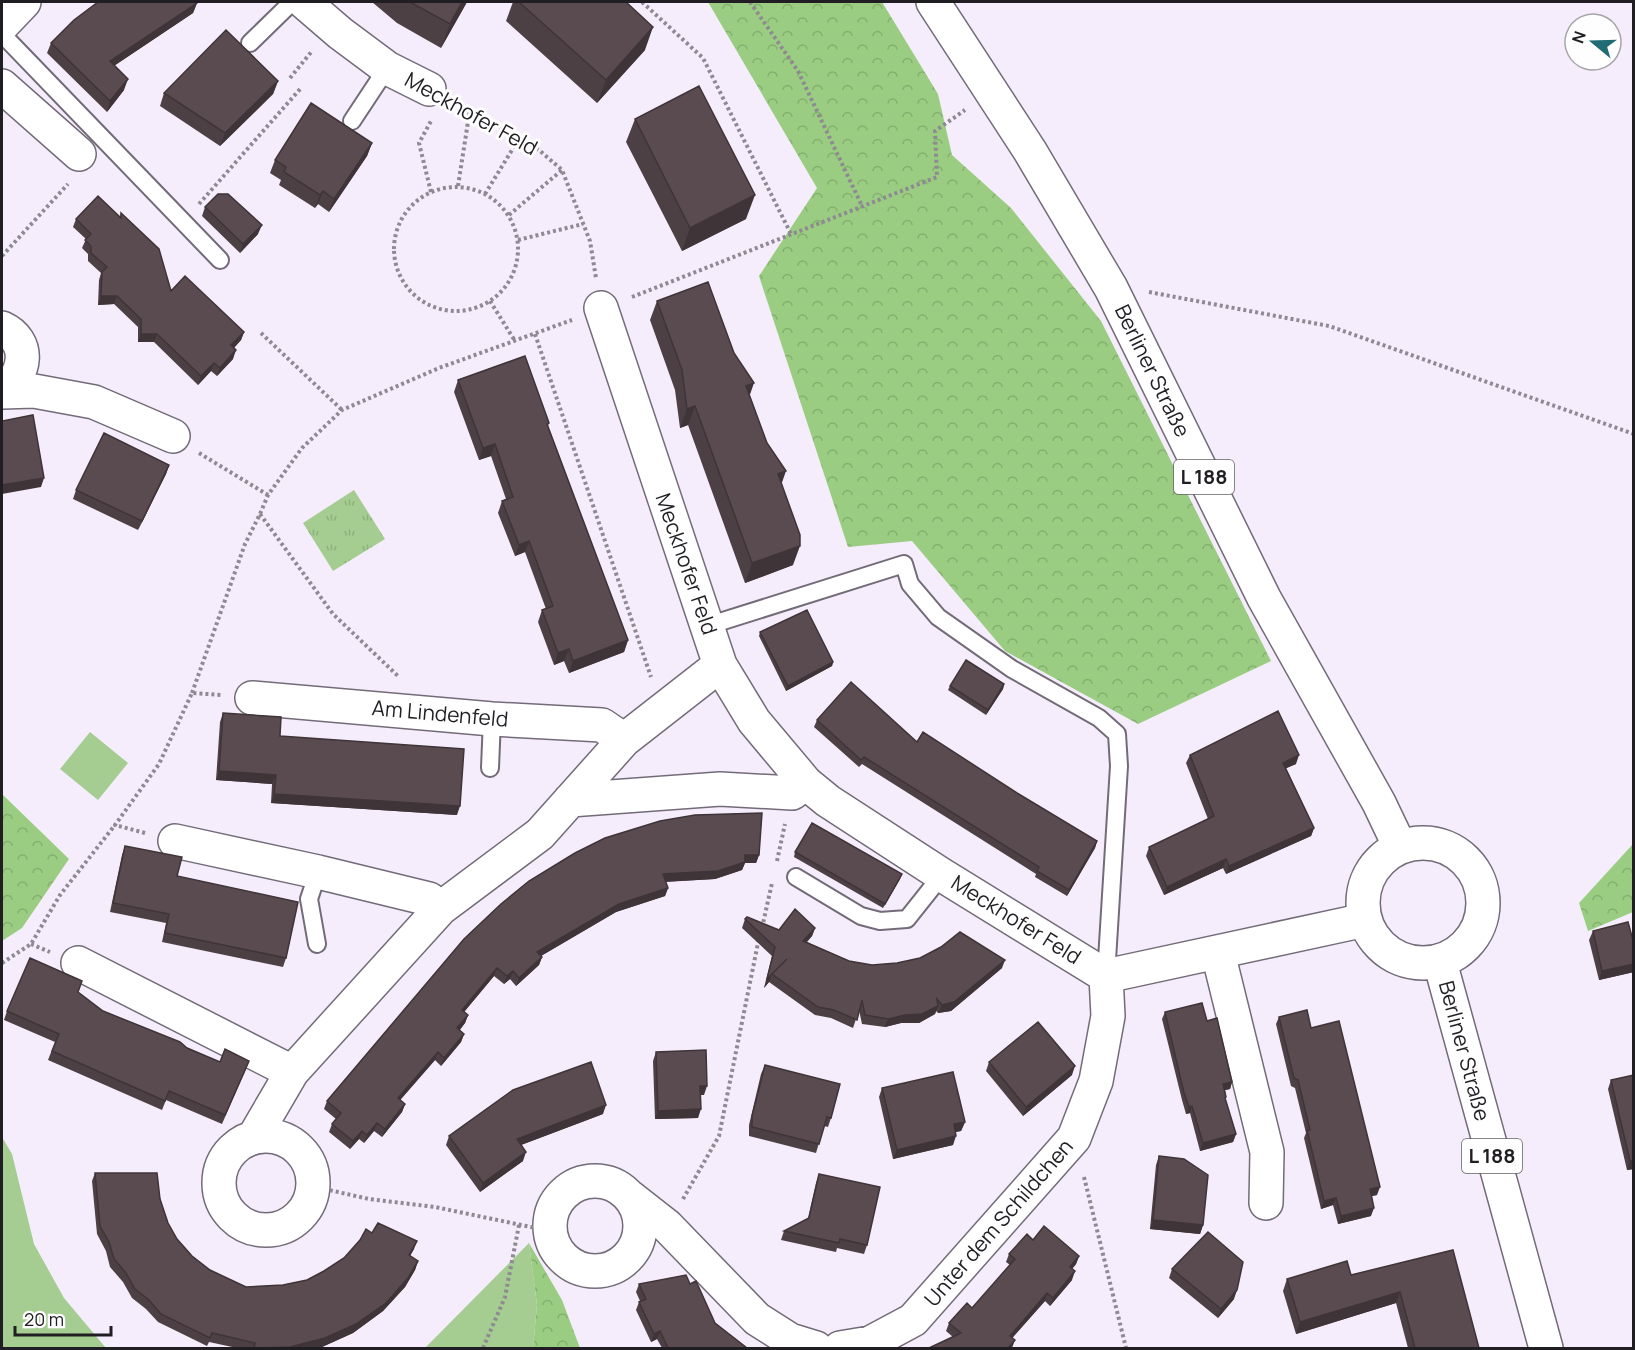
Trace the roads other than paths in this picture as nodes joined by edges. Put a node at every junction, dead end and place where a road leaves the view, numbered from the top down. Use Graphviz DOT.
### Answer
graph roads {
  1 [pos="292,2"];
  2 [pos="304,2"];
  3 [pos="933,2"];
  4 [pos="9,14"];
  5 [pos="250,43"];
  6 [pos="387,68"];
  7 [pos="2,86"];
  8 [pos="436,93"];
  9 [pos="352,121"];
  10 [pos="75,167"];
  11 [pos="220,260"];
  12 [pos="601,308"];
  13 [pos="2,328"];
  14 [pos="2,391"];
  15 [pos="173,436"];
  16 [pos="707,626"];
  17 [pos="720,665"];
  18 [pos="252,698"];
  19 [pos="492,719"];
  20 [pos="624,740"];
  21 [pos="490,768"];
  22 [pos="799,788"];
  23 [pos="570,800"];
  24 [pos="175,841"];
  25 [pos="1400,847"];
  26 [pos="318,872"];
  27 [pos="942,875"];
  28 [pos="796,877"];
  29 [pos="441,908"];
  30 [pos="1365,920"];
  31 [pos="317,944"];
  32 [pos="1218,953"];
  33 [pos="1440,962"];
  34 [pos="78,963"];
  35 [pos="1106,976"];
  36 [pos="292,1072"];
  37 [pos="254,1137"];
  38 [pos="630,1197"];
  39 [pos="1266,1203"];
  40 [pos="816,1348"];
  41 [pos="840,1348"];
  42 [pos="1546,1348"];
  1 -- 5 [label="lane"];
  2 -- 6 [label="street, Meckhofer Feld"];
  3 -- 25 [label="street, Berliner Straße / L 188"];
  4 -- 11 [label="lane"];
  6 -- 8 [label="street, Meckhofer Feld"];
  6 -- 9 [label="lane"];
  7 -- 10 [label="street"];
  12 -- 16 [label="street, Meckhofer Feld"];
  13 -- 14 [label="street"];
  14 -- 15 [label="street"];
  16 -- 17 [label="street, Meckhofer Feld"];
  16 -- 35 [label="lane"];
  17 -- 20 [label="street"];
  17 -- 22 [label="street, Meckhofer Feld"];
  18 -- 19 [label="street, Am Lindenfeld"];
  19 -- 20 [label="street, Am Lindenfeld"];
  19 -- 21 [label="lane"];
  20 -- 23 [label="street"];
  22 -- 23 [label="street"];
  22 -- 27 [label="street, Meckhofer Feld"];
  23 -- 29 [label="street"];
  24 -- 26 [label="street"];
  25 -- 30 [label="street"];
  25 -- 33 [label="street"];
  26 -- 29 [label="street"];
  26 -- 31 [label="lane"];
  27 -- 28 [label="lane"];
  27 -- 35 [label="street, Meckhofer Feld"];
  29 -- 36 [label="street"];
  30 -- 32 [label="street"];
  30 -- 33 [label="street"];
  32 -- 35 [label="street"];
  32 -- 39 [label="street"];
  33 -- 42 [label="street, Berliner Straße / L 188"];
  34 -- 36 [label="street"];
  35 -- 41 [label="street, Unter dem Schildchen"];
  36 -- 37 [label="street"];
  37 -- 37 [label="street"];
  38 -- 38 [label="street"];
  38 -- 40 [label="street"];
}
